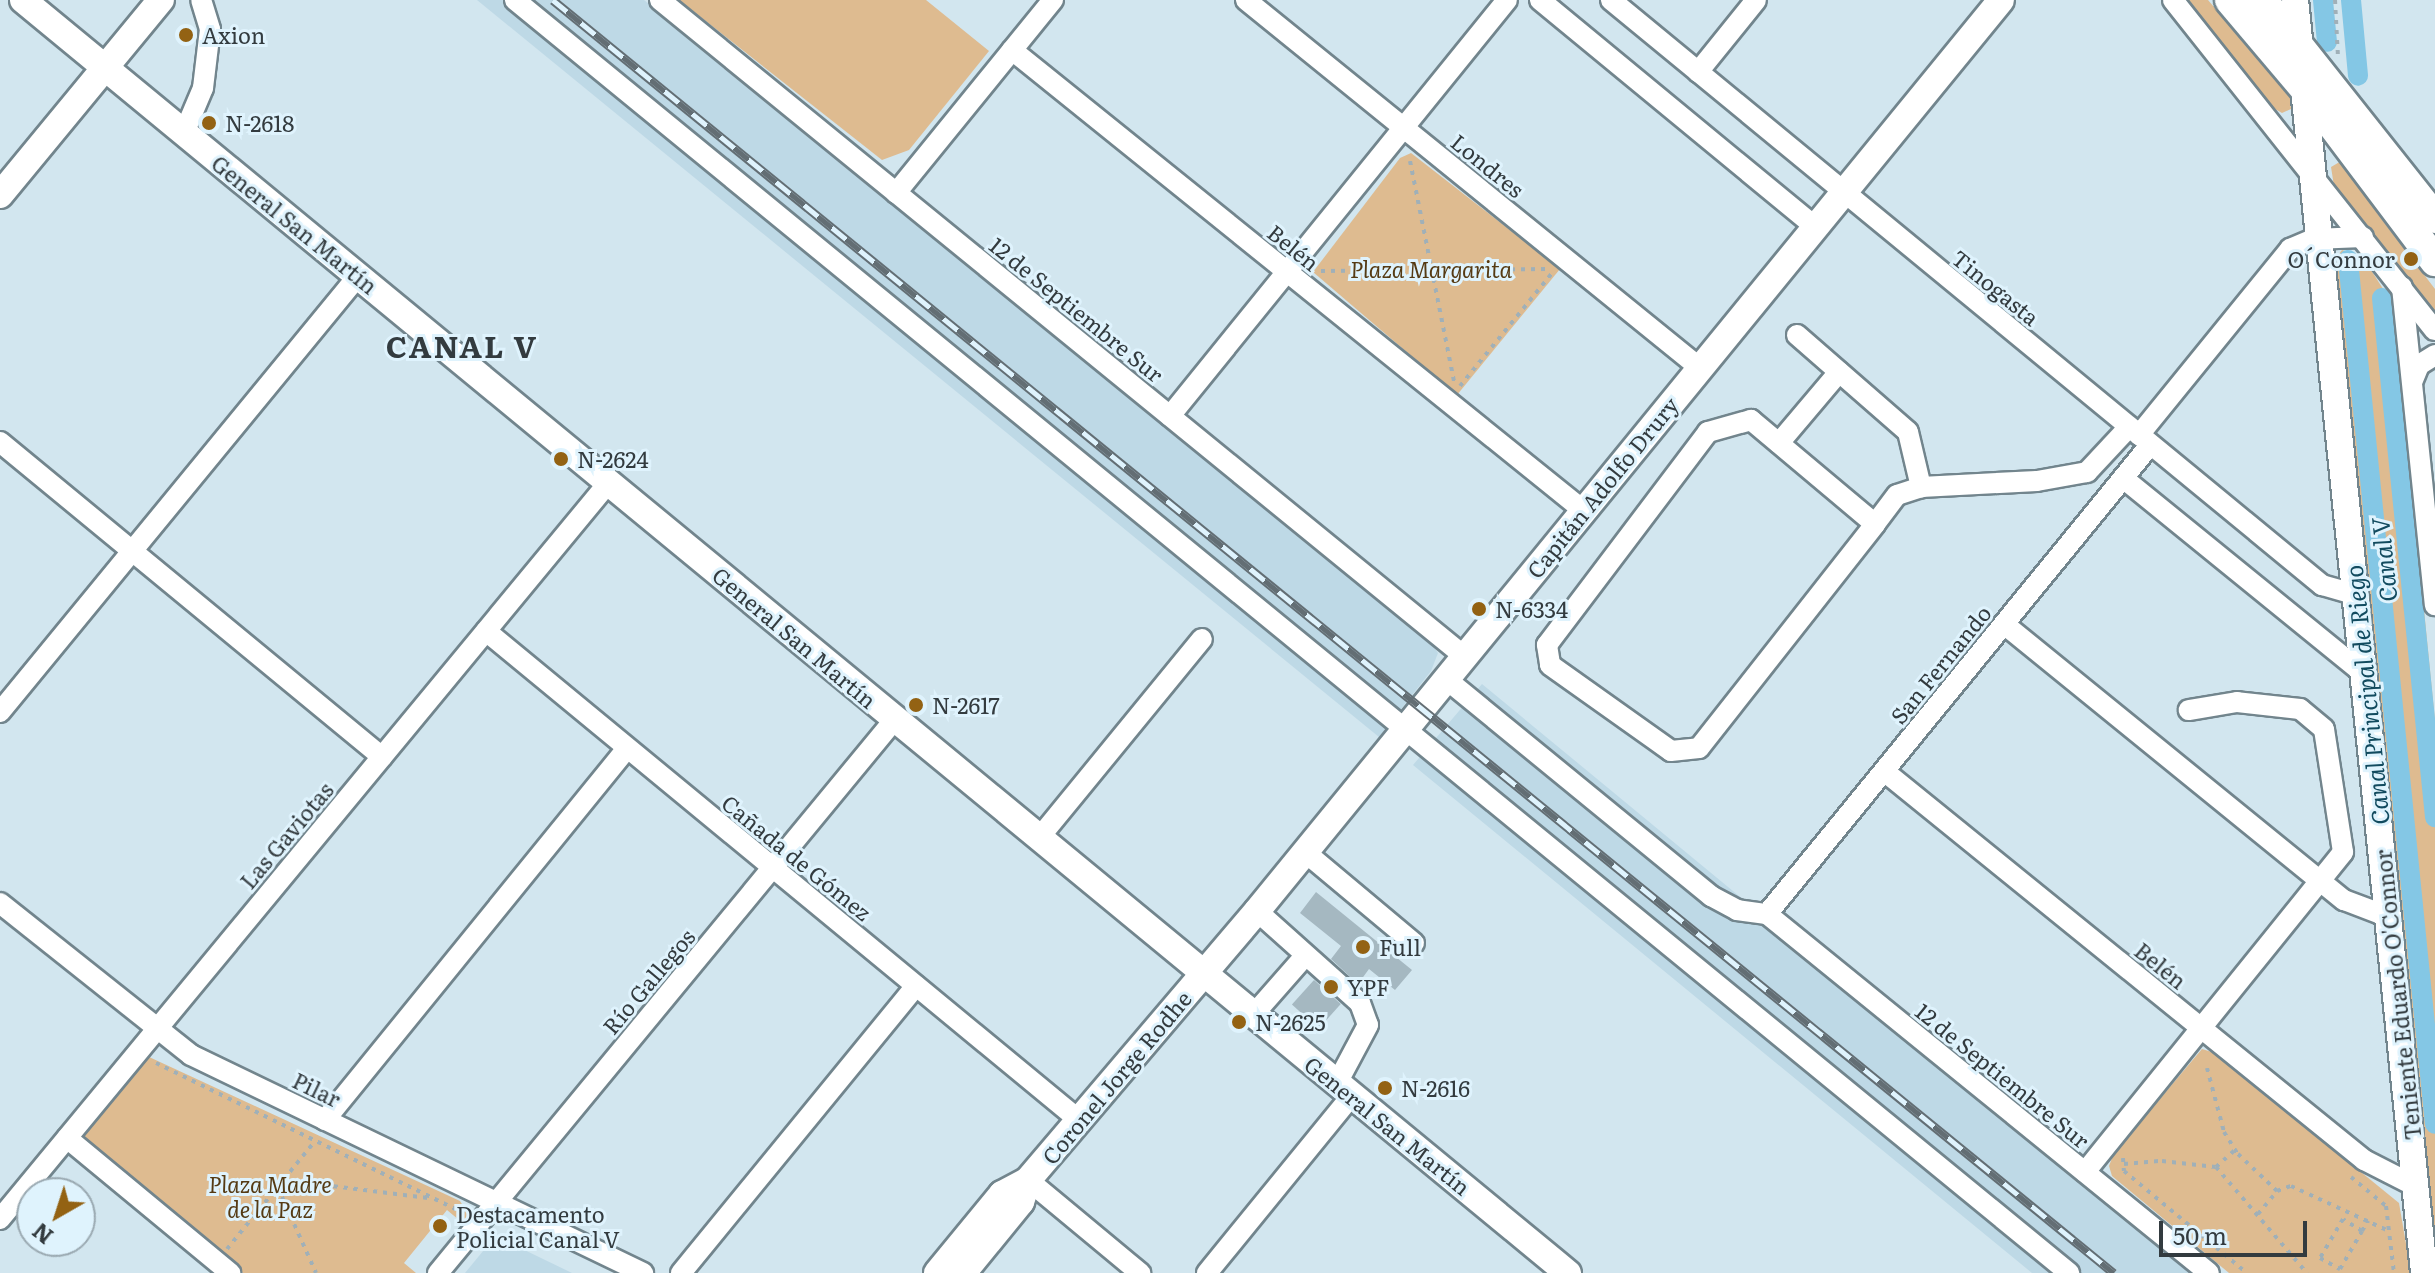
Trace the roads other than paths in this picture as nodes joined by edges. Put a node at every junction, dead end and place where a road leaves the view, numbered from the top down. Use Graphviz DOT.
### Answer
graph roads {
  1 [pos="23,0"];
  2 [pos="161,0"];
  3 [pos="201,0"];
  4 [pos="515,0"];
  5 [pos="660,0"];
  6 [pos="1053,0"];
  7 [pos="1246,0"];
  8 [pos="1507,0"];
  9 [pos="1540,0"];
  10 [pos="1611,0"];
  11 [pos="1756,0"];
  12 [pos="2001,0"];
  13 [pos="2173,0"];
  14 [pos="2230,0"];
  15 [pos="2262,0"];
  16 [pos="2295,0"];
  17 [pos="2301,46"];
  18 [pos="1012,50"];
  19 [pos="105,67"];
  20 [pos="1698,72"];
  21 [pos="2307,91"];
  22 [pos="2264,112"];
  23 [pos="1404,128"];
  24 [pos="184,133"];
  25 [pos="2317,178"];
  26 [pos="1843,192"];
  27 [pos="896,193"];
  28 [pos="0,195"];
  29 [pos="2435,218"];
  30 [pos="1815,227"];
  31 [pos="2363,237"];
  32 [pos="2323,238"];
  33 [pos="2435,261"];
  34 [pos="1287,272"];
  35 [pos="358,276"];
  36 [pos="2402,287"];
  37 [pos="2435,330"];
  38 [pos="1797,335"];
  39 [pos="2435,355"];
  40 [pos="1700,368"];
  41 [pos="1839,372"];
  42 [pos="2413,380"];
  43 [pos="1170,416"];
  44 [pos="2140,436"];
  45 [pos="0,442"];
  46 [pos="1779,443"];
  47 [pos="2123,478"];
  48 [pos="609,482"];
  49 [pos="1921,487"];
  50 [pos="1583,510"];
  51 [pos="1875,524"];
  52 [pos="132,551"];
  53 [pos="2358,595"];
  54 [pos="2435,605"];
  55 [pos="2004,624"];
  56 [pos="486,631"];
  57 [pos="1202,639"];
  58 [pos="1464,656"];
  59 [pos="2365,675"];
  60 [pos="1446,679"];
  61 [pos="2189,710"];
  62 [pos="0,712"];
  63 [pos="895,719"];
  64 [pos="1404,729"];
  65 [pos="627,748"];
  66 [pos="382,757"];
  67 [pos="1884,771"];
  68 [pos="1039,838"];
  69 [pos="1305,852"];
  70 [pos="772,868"];
  71 [pos="2321,881"];
  72 [pos="0,903"];
  73 [pos="1257,911"];
  74 [pos="1767,914"];
  75 [pos="2389,917"];
  76 [pos="1414,943"];
  77 [pos="1305,956"];
  78 [pos="1204,973"];
  79 [pos="916,986"];
  80 [pos="1254,1014"];
  81 [pos="2202,1029"];
  82 [pos="155,1031"];
  83 [pos="1345,1089"];
  84 [pos="325,1120"];
  85 [pos="1079,1120"];
  86 [pos="67,1138"];
  87 [pos="2085,1172"];
  88 [pos="1028,1180"];
  89 [pos="2415,1186"];
  90 [pos="498,1200"];
  91 [pos="0,1219"];
  92 [pos="217,1250"];
  93 [pos="232,1266"];
  94 [pos="196,1273"];
  95 [pos="438,1273"];
  96 [pos="643,1273"];
  97 [pos="681,1273"];
  98 [pos="937,1273"];
  99 [pos="963,1273"];
  100 [pos="1140,1273"];
  101 [pos="1207,1273"];
  102 [pos="1568,1273"];
  103 [pos="2069,1273"];
  104 [pos="2209,1273"];
  105 [pos="2424,1273"];
  1 -- 19 [label="main road, General San Martín"];
  2 -- 19 [label="main road"];
  3 -- 24 [label="street"];
  4 -- 64 [label="street"];
  5 -- 27 [label="street, 12 de Septiembre Sur"];
  6 -- 18 [label="street"];
  7 -- 23 [label="street, Londres"];
  8 -- 23 [label="street"];
  9 -- 30 [label="street"];
  10 -- 20 [label="street, Tinogasta"];
  11 -- 20 [label="street"];
  12 -- 26 [label="main road, Capitán Adolfo Drury"];
  13 -- 22 [label="street"];
  14 -- 21 [label="highway"];
  15 -- 17 [label="highway"];
  16 -- 17 [label="main road, Teniente Eduardo O'Connor"];
  17 -- 21 [label="main road, Teniente Eduardo O'Connor"];
  17 -- 29 [label="highway"];
  18 -- 27 [label="street"];
  18 -- 34 [label="street, Belén"];
  19 -- 24 [label="main road, General San Martín"];
  19 -- 28 [label="main road"];
  20 -- 26 [label="street, Tinogasta"];
  21 -- 22 [label="street"];
  21 -- 25 [label="main road, Teniente Eduardo O'Connor"];
  21 -- 33 [label="highway"];
  22 -- 25 [label="street"];
  23 -- 34 [label="street"];
  23 -- 40 [label="street, Londres"];
  24 -- 35 [label="main road, General San Martín"];
  25 -- 31 [label="street"];
  25 -- 32 [label="main road, Teniente Eduardo O'Connor"];
  26 -- 30 [label="main road, Capitán Adolfo Drury"];
  26 -- 44 [label="street, Tinogasta"];
  27 -- 43 [label="street, 12 de Septiembre Sur"];
  30 -- 40 [label="main road, Capitán Adolfo Drury"];
  31 -- 32 [label="street, San Fernando"];
  31 -- 36 [label="street"];
  32 -- 44 [label="street, San Fernando"];
  32 -- 53 [label="main road, Teniente Eduardo O'Connor"];
  34 -- 43 [label="street"];
  34 -- 50 [label="street, Belén"];
  35 -- 48 [label="main road, General San Martín"];
  35 -- 52 [label="street"];
  36 -- 37 [label="street"];
  36 -- 42 [label="street"];
  38 -- 41 [label="street"];
  39 -- 42 [label="street"];
  40 -- 50 [label="main road, Capitán Adolfo Drury"];
  41 -- 46 [label="street"];
  41 -- 49 [label="street"];
  42 -- 54 [label="street"];
  43 -- 58 [label="street, 12 de Septiembre Sur"];
  44 -- 47 [label="street, San Fernando"];
  44 -- 49 [label="street"];
  44 -- 53 [label="street, Tinogasta"];
  45 -- 52 [label="street"];
  46 -- 51 [label="street"];
  46 -- 51 [label="street"];
  47 -- 55 [label="street, San Fernando"];
  47 -- 59 [label="street"];
  48 -- 56 [label="street, Las Gaviotas"];
  48 -- 63 [label="main road, General San Martín"];
  49 -- 51 [label="street"];
  50 -- 58 [label="main road, Capitán Adolfo Drury"];
  52 -- 62 [label="street"];
  52 -- 66 [label="street"];
  53 -- 59 [label="main road, Teniente Eduardo O'Connor"];
  55 -- 67 [label="street, San Fernando"];
  55 -- 71 [label="street"];
  56 -- 65 [label="street, Cañada de Gómez"];
  56 -- 66 [label="street, Las Gaviotas"];
  57 -- 68 [label="street"];
  58 -- 60 [label="main road, Capitán Adolfo Drury"];
  59 -- 75 [label="main road, Teniente Eduardo O'Connor"];
  60 -- 64 [label="main road, Capitán Adolfo Drury"];
  60 -- 74 [label="street"];
  61 -- 71 [label="street"];
  63 -- 68 [label="main road, General San Martín"];
  63 -- 70 [label="street, Río Gallegos"];
  64 -- 69 [label="main road, Capitán Adolfo Drury"];
  64 -- 103 [label="street"];
  65 -- 70 [label="street, Cañada de Gómez"];
  65 -- 84 [label="street"];
  66 -- 82 [label="street, Las Gaviotas"];
  67 -- 74 [label="street, San Fernando"];
  67 -- 81 [label="street, Belén"];
  68 -- 78 [label="main road, General San Martín"];
  69 -- 73 [label="main road, Capitán Adolfo Drury"];
  69 -- 76 [label="street"];
  70 -- 79 [label="street, Cañada de Gómez"];
  70 -- 90 [label="street, Río Gallegos"];
  71 -- 75 [label="street"];
  71 -- 81 [label="street"];
  72 -- 82 [label="street, Pilar"];
  73 -- 77 [label="street"];
  73 -- 78 [label="main road, Capitán Adolfo Drury"];
  74 -- 87 [label="street, 12 de Septiembre Sur"];
  75 -- 89 [label="main road, Teniente Eduardo O'Connor"];
  77 -- 80 [label="street"];
  77 -- 83 [label="street"];
  78 -- 80 [label="main road, General San Martín"];
  78 -- 85 [label="main road, Coronel Jorge Rodhe"];
  79 -- 85 [label="street, Cañada de Gómez"];
  79 -- 97 [label="street"];
  80 -- 83 [label="main road, General San Martín"];
  81 -- 87 [label="street"];
  81 -- 89 [label="street, Belén"];
  82 -- 84 [label="street, Pilar"];
  82 -- 86 [label="street, Las Gaviotas"];
  83 -- 101 [label="street"];
  83 -- 102 [label="main road, General San Martín"];
  84 -- 90 [label="street, Pilar"];
  85 -- 88 [label="main road, Coronel Jorge Rodhe"];
  86 -- 91 [label="street, Las Gaviotas"];
  86 -- 92 [label="street"];
  87 -- 104 [label="street, 12 de Septiembre Sur"];
  88 -- 98 [label="main road, Coronel Jorge Rodhe"];
  88 -- 99 [label="main road, Coronel Jorge Rodhe"];
  88 -- 100 [label="street"];
  89 -- 105 [label="main road, Teniente Eduardo O'Connor"];
  90 -- 95 [label="street, Río Gallegos"];
  90 -- 96 [label="street, Pilar"];
  92 -- 93 [label="street"];
  92 -- 94 [label="street"];
}
